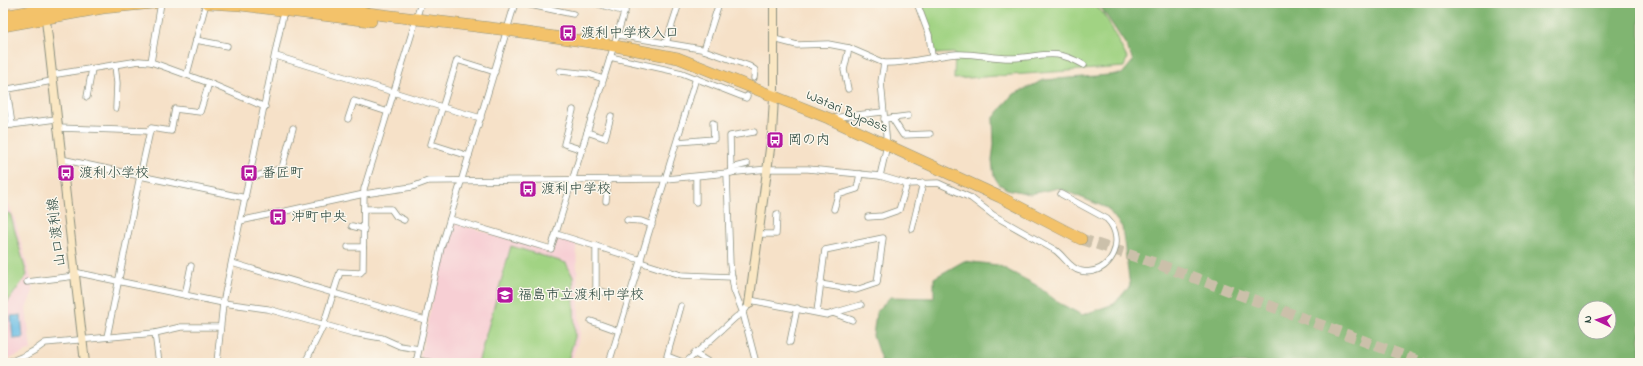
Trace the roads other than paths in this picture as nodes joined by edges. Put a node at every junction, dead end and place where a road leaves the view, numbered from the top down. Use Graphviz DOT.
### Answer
graph roads {
  1 [pos="79,3"];
  2 [pos="154,3"];
  3 [pos="161,3"];
  4 [pos="206,3"];
  5 [pos="421,3"];
  6 [pos="515,3"];
  7 [pos="521,3"];
  8 [pos="595,3"];
  9 [pos="627,3"];
  10 [pos="679,3"];
  11 [pos="719,3"];
  12 [pos="774,3"];
  13 [pos="917,3"];
  14 [pos="285,5"];
  15 [pos="45,10"];
  16 [pos="624,12"];
  17 [pos="573,14"];
  18 [pos="3,16"];
  19 [pos="415,23"];
  20 [pos="3,26"];
  21 [pos="506,33"];
  22 [pos="618,35"];
  23 [pos="774,39"];
  24 [pos="196,40"];
  25 [pos="666,43"];
  26 [pos="227,46"];
  27 [pos="615,46"];
  28 [pos="849,48"];
  29 [pos="704,50"];
  30 [pos="276,56"];
  31 [pos="932,56"];
  32 [pos="610,57"];
  33 [pos="151,62"];
  34 [pos="884,64"];
  35 [pos="115,65"];
  36 [pos="1084,65"];
  37 [pos="92,68"];
  38 [pos="560,71"];
  39 [pos="495,72"];
  40 [pos="187,74"];
  41 [pos="51,78"];
  42 [pos="696,78"];
  43 [pos="754,78"];
  44 [pos="603,79"];
  45 [pos="209,83"];
  46 [pos="848,89"];
  47 [pos="5,90"];
  48 [pos="394,92"];
  49 [pos="747,96"];
  50 [pos="87,97"];
  51 [pos="774,97"];
  52 [pos="265,107"];
  53 [pos="116,108"];
  54 [pos="442,108"];
  55 [pos="573,110"];
  56 [pos="388,112"];
  57 [pos="882,112"];
  58 [pos="611,116"];
  59 [pos="908,116"];
  60 [pos="481,118"];
  61 [pos="828,118"];
  62 [pos="892,118"];
  63 [pos="56,119"];
  64 [pos="348,119"];
  65 [pos="884,119"];
  66 [pos="713,123"];
  67 [pos="12,124"];
  68 [pos="3,126"];
  69 [pos="57,128"];
  70 [pos="293,128"];
  71 [pos="150,131"];
  72 [pos="587,132"];
  73 [pos="754,132"];
  74 [pos="930,134"];
  75 [pos="678,142"];
  76 [pos="887,145"];
  77 [pos="583,150"];
  78 [pos="469,156"];
  79 [pos="61,159"];
  80 [pos="747,164"];
  81 [pos="768,169"];
  82 [pos="730,172"];
  83 [pos="860,174"];
  84 [pos="140,176"];
  85 [pos="880,176"];
  86 [pos="696,177"];
  87 [pos="250,178"];
  88 [pos="666,179"];
  89 [pos="573,180"];
  90 [pos="608,180"];
  91 [pos="461,181"];
  92 [pos="923,183"];
  93 [pos="907,184"];
  94 [pos="364,194"];
  95 [pos="1061,194"];
  96 [pos="246,198"];
  97 [pos="606,201"];
  98 [pos="696,202"];
  99 [pos="364,209"];
  100 [pos="834,209"];
  101 [pos="778,214"];
  102 [pos="868,216"];
  103 [pos="450,219"];
  104 [pos="404,220"];
  105 [pos="627,220"];
  106 [pos="240,221"];
  107 [pos="652,225"];
  108 [pos="352,226"];
  109 [pos="364,229"];
  110 [pos="912,229"];
  111 [pos="556,234"];
  112 [pos="759,234"];
  113 [pos="1081,239"];
  114 [pos="596,246"];
  115 [pos="348,247"];
  116 [pos="363,247"];
  117 [pos="641,261"];
  118 [pos="232,263"];
  119 [pos="191,266"];
  120 [pos="75,274"];
  121 [pos="732,277"];
  122 [pos="119,281"];
  123 [pos="27,282"];
  124 [pos="820,284"];
  125 [pos="333,292"];
  126 [pos="608,293"];
  127 [pos="185,295"];
  128 [pos="750,302"];
  129 [pos="223,303"];
  130 [pos="861,305"];
  131 [pos="681,306"];
  132 [pos="797,308"];
  133 [pos="817,312"];
  134 [pos="743,313"];
  135 [pos="833,314"];
  136 [pos="424,320"];
  137 [pos="852,320"];
  138 [pos="591,321"];
  139 [pos="323,326"];
  140 [pos="219,327"];
  141 [pos="619,331"];
  142 [pos="155,333"];
  143 [pos="107,337"];
  144 [pos="83,340"];
  145 [pos="790,342"];
  146 [pos="419,349"];
  147 [pos="694,353"];
  148 [pos="416,362"];
  149 [pos="3,363"];
  150 [pos="85,363"];
  151 [pos="159,363"];
  152 [pos="217,363"];
  153 [pos="305,363"];
  154 [pos="435,363"];
  155 [pos="609,363"];
  156 [pos="685,363"];
  157 [pos="710,363"];
  158 [pos="756,363"];
  1 -- 15 [label="highway"];
  2 -- 15 [label="highway"];
  3 -- 33 [label="street"];
  4 -- 14 [label="highway, Watari Bypass"];
  4 -- 24 [label="street"];
  5 -- 19 [label="street"];
  6 -- 21 [label="street"];
  7 -- 17 [label="street"];
  8 -- 16 [label="street"];
  9 -- 16 [label="street"];
  10 -- 25 [label="street"];
  11 -- 29 [label="street"];
  12 -- 23 [label="main road"];
  13 -- 31 [label="street"];
  14 -- 19 [label="highway, Watari Bypass"];
  14 -- 30 [label="street"];
  15 -- 18 [label="highway"];
  15 -- 20 [label="highway"];
  15 -- 41 [label="main road, 山口渡利線"];
  16 -- 22 [label="street"];
  19 -- 21 [label="highway, Watari Bypass"];
  19 -- 48 [label="street"];
  21 -- 27 [label="highway, Watari Bypass"];
  21 -- 39 [label="street"];
  22 -- 25 [label="street"];
  22 -- 27 [label="street"];
  23 -- 28 [label="street"];
  23 -- 51 [label="main road"];
  24 -- 26 [label="street"];
  24 -- 40 [label="street"];
  25 -- 29 [label="street"];
  27 -- 32 [label="street"];
  27 -- 51 [label="highway, Watari Bypass"];
  28 -- 34 [label="street"];
  28 -- 46 [label="street"];
  29 -- 43 [label="street"];
  30 -- 48 [label="street"];
  30 -- 52 [label="street"];
  31 -- 34 [label="street"];
  31 -- 36 [label="street"];
  32 -- 42 [label="street"];
  32 -- 44 [label="street"];
  33 -- 35 [label="street"];
  33 -- 40 [label="street"];
  34 -- 57 [label="street"];
  35 -- 37 [label="street"];
  35 -- 53 [label="street"];
  37 -- 41 [label="street"];
  37 -- 50 [label="street"];
  38 -- 44 [label="street"];
  39 -- 54 [label="street"];
  39 -- 60 [label="street"];
  40 -- 45 [label="street"];
  41 -- 47 [label="street"];
  41 -- 63 [label="main road, 山口渡利線"];
  42 -- 49 [label="street"];
  42 -- 75 [label="street"];
  44 -- 72 [label="street"];
  45 -- 52 [label="street"];
  45 -- 71 [label="street"];
  47 -- 67 [label="street"];
  48 -- 54 [label="street"];
  48 -- 56 [label="street"];
  51 -- 61 [label="highway, Watari Bypass"];
  51 -- 81 [label="main road"];
  52 -- 87 [label="street"];
  54 -- 60 [label="street"];
  54 -- 78 [label="street"];
  55 -- 77 [label="street"];
  56 -- 64 [label="street"];
  56 -- 94 [label="street"];
  57 -- 61 [label="street"];
  57 -- 65 [label="street"];
  58 -- 72 [label="street"];
  59 -- 62 [label="street"];
  60 -- 78 [label="street"];
  61 -- 76 [label="highway, Watari Bypass"];
  62 -- 65 [label="street"];
  62 -- 74 [label="street"];
  63 -- 67 [label="street"];
  63 -- 69 [label="main road, 山口渡利線"];
  65 -- 76 [label="street"];
  66 -- 75 [label="street"];
  67 -- 68 [label="street"];
  69 -- 71 [label="street"];
  69 -- 79 [label="main road, 山口渡利線"];
  70 -- 87 [label="street"];
  71 -- 84 [label="street"];
  72 -- 77 [label="street"];
  73 -- 82 [label="street"];
  75 -- 88 [label="street"];
  76 -- 85 [label="street"];
  76 -- 113 [label="highway, Watari Bypass"];
  77 -- 89 [label="street"];
  78 -- 91 [label="street"];
  79 -- 84 [label="street"];
  79 -- 120 [label="main road, 山口渡利線"];
  80 -- 82 [label="street"];
  81 -- 82 [label="street"];
  81 -- 83 [label="street"];
  81 -- 112 [label="main road"];
  82 -- 86 [label="street"];
  82 -- 121 [label="street"];
  83 -- 85 [label="street"];
  83 -- 100 [label="street"];
  84 -- 96 [label="street"];
  84 -- 122 [label="street"];
  85 -- 93 [label="street"];
  86 -- 88 [label="street"];
  86 -- 98 [label="street"];
  87 -- 96 [label="street"];
  88 -- 90 [label="street"];
  88 -- 107 [label="street"];
  89 -- 90 [label="street"];
  89 -- 91 [label="street"];
  89 -- 111 [label="street"];
  90 -- 97 [label="street"];
  91 -- 94 [label="street"];
  91 -- 103 [label="street"];
  92 -- 93 [label="street"];
  92 -- 95 [label="street"];
  92 -- 110 [label="street"];
  93 -- 102 [label="street"];
  94 -- 99 [label="street"];
  94 -- 106 [label="street"];
  96 -- 106 [label="street"];
  99 -- 104 [label="street"];
  99 -- 109 [label="street"];
  101 -- 112 [label="street"];
  103 -- 111 [label="street"];
  103 -- 136 [label="street"];
  105 -- 107 [label="street"];
  106 -- 118 [label="street"];
  107 -- 117 [label="street"];
  108 -- 109 [label="street"];
  109 -- 116 [label="street"];
  111 -- 114 [label="street"];
  112 -- 128 [label="main road"];
  114 -- 117 [label="street"];
  114 -- 126 [label="street"];
  115 -- 116 [label="street"];
  116 -- 125 [label="street"];
  117 -- 121 [label="street"];
  117 -- 141 [label="street"];
  118 -- 125 [label="street"];
  118 -- 129 [label="street"];
  119 -- 127 [label="street"];
  120 -- 122 [label="street"];
  120 -- 123 [label="street"];
  120 -- 144 [label="main road, 山口渡利線"];
  121 -- 134 [label="street"];
  122 -- 127 [label="street"];
  122 -- 143 [label="street"];
  124 -- 124 [label="street"];
  124 -- 133 [label="street"];
  125 -- 136 [label="street"];
  125 -- 139 [label="street"];
  127 -- 129 [label="street"];
  128 -- 132 [label="street"];
  128 -- 134 [label="street"];
  129 -- 139 [label="street"];
  129 -- 140 [label="street"];
  130 -- 135 [label="street"];
  131 -- 156 [label="street"];
  132 -- 133 [label="street"];
  132 -- 145 [label="street"];
  133 -- 135 [label="street"];
  134 -- 147 [label="street"];
  134 -- 158 [label="street"];
  135 -- 137 [label="street"];
  136 -- 146 [label="street"];
  138 -- 141 [label="street"];
  139 -- 146 [label="street"];
  139 -- 153 [label="street"];
  140 -- 142 [label="street"];
  140 -- 152 [label="street"];
  141 -- 155 [label="street"];
  142 -- 143 [label="street"];
  142 -- 151 [label="street"];
  143 -- 144 [label="street"];
  144 -- 149 [label="street"];
  144 -- 150 [label="main road, 山口渡利線"];
  146 -- 148 [label="street"];
  147 -- 156 [label="street"];
  147 -- 157 [label="street"];
  148 -- 154 [label="street"];
}
